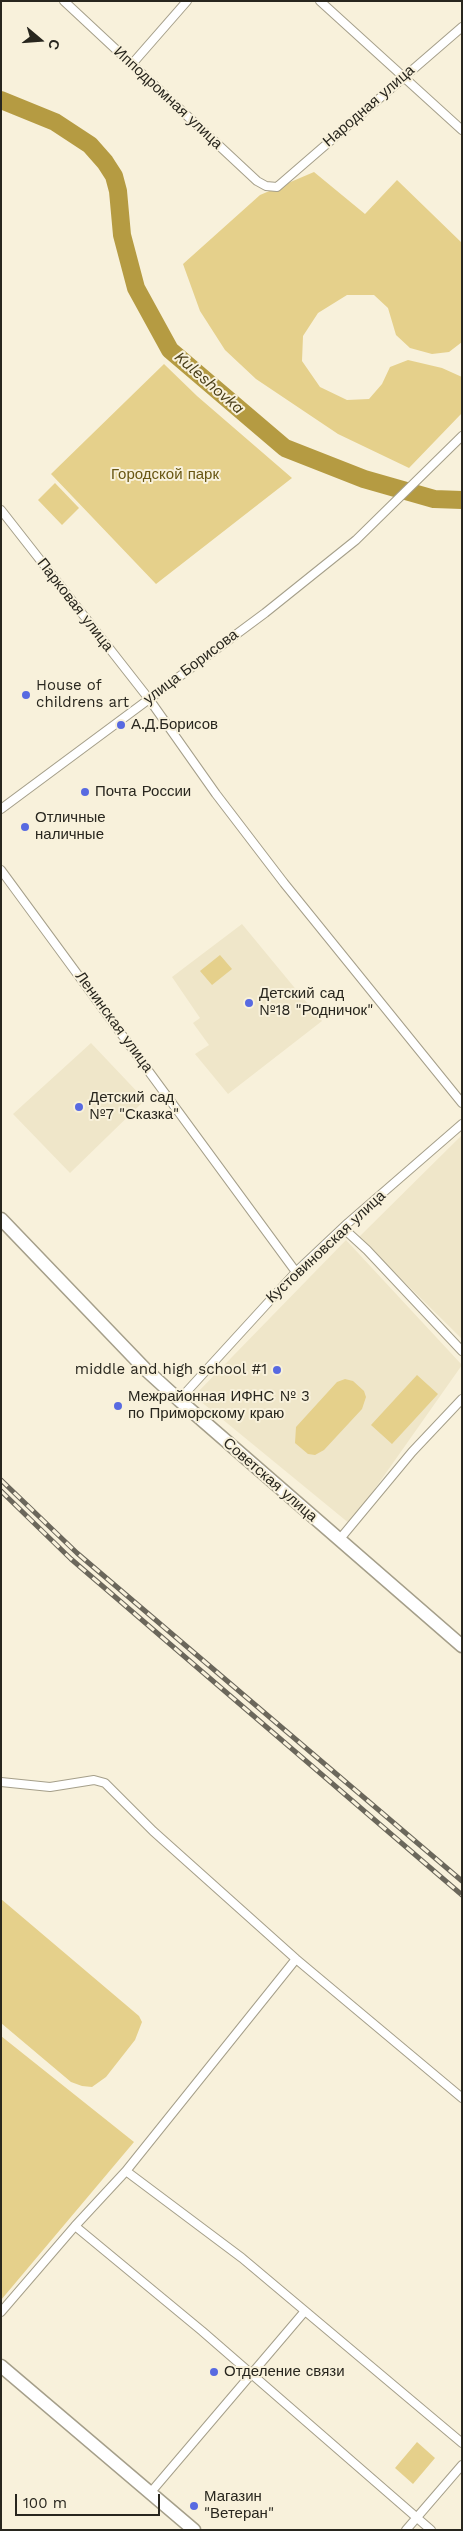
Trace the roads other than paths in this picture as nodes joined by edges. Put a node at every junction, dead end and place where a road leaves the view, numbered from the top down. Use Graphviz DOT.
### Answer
graph roads {
  1 [pos="64,1"];
  2 [pos="187,1"];
  3 [pos="320,1"];
  4 [pos="462,27"];
  5 [pos="132,64"];
  6 [pos="403,76"];
  7 [pos="462,130"];
  8 [pos="277,187"];
  9 [pos="462,436"];
  10 [pos="1,510"];
  11 [pos="148,699"];
  12 [pos="1,809"];
  13 [pos="1,870"];
  14 [pos="462,1103"];
  15 [pos="462,1124"];
  16 [pos="1,1219"];
  17 [pos="343,1228"];
  18 [pos="296,1272"];
  19 [pos="462,1351"];
  20 [pos="462,1399"];
  21 [pos="179,1400"];
  22 [pos="338,1540"];
  23 [pos="462,1646"];
  24 [pos="1,1782"];
  25 [pos="296,1959"];
  26 [pos="462,2098"];
  27 [pos="126,2171"];
  28 [pos="75,2226"];
  29 [pos="305,2311"];
  30 [pos="1,2312"];
  31 [pos="1,2366"];
  32 [pos="251,2374"];
  33 [pos="462,2443"];
  34 [pos="462,2465"];
  35 [pos="151,2492"];
  36 [pos="416,2518"];
  37 [pos="194,2530"];
  38 [pos="406,2530"];
  39 [pos="431,2530"];
  1 -- 5 [label="street, Ипподромная улица"];
  2 -- 5 [label="street"];
  3 -- 6 [label="street"];
  4 -- 6 [label="street, Народная улица"];
  5 -- 8 [label="street, Ипподромная улица"];
  6 -- 7 [label="street"];
  6 -- 8 [label="street, Народная улица"];
  9 -- 11 [label="street, улица Борисова"];
  10 -- 11 [label="street, Парковая улица"];
  11 -- 12 [label="street, улица Борисова"];
  11 -- 14 [label="street, Парковая улица"];
  13 -- 18 [label="street, Ленинская улица"];
  15 -- 17 [label="street, Кустовиновская улица"];
  16 -- 21 [label="main road, Советская улица"];
  17 -- 18 [label="street, Кустовиновская улица"];
  17 -- 19 [label="street"];
  18 -- 21 [label="street, Кустовиновская улица"];
  20 -- 22 [label="street"];
  21 -- 22 [label="main road, Советская улица"];
  22 -- 23 [label="main road, Советская улица"];
  24 -- 25 [label="street"];
  25 -- 26 [label="street"];
  25 -- 27 [label="street"];
  27 -- 28 [label="street"];
  27 -- 29 [label="street"];
  28 -- 30 [label="street"];
  28 -- 32 [label="street"];
  29 -- 32 [label="street"];
  29 -- 33 [label="street"];
  31 -- 35 [label="main road"];
  32 -- 35 [label="street"];
  32 -- 36 [label="street"];
  34 -- 36 [label="street"];
  35 -- 37 [label="main road"];
  36 -- 38 [label="street"];
  36 -- 39 [label="street"];
}
